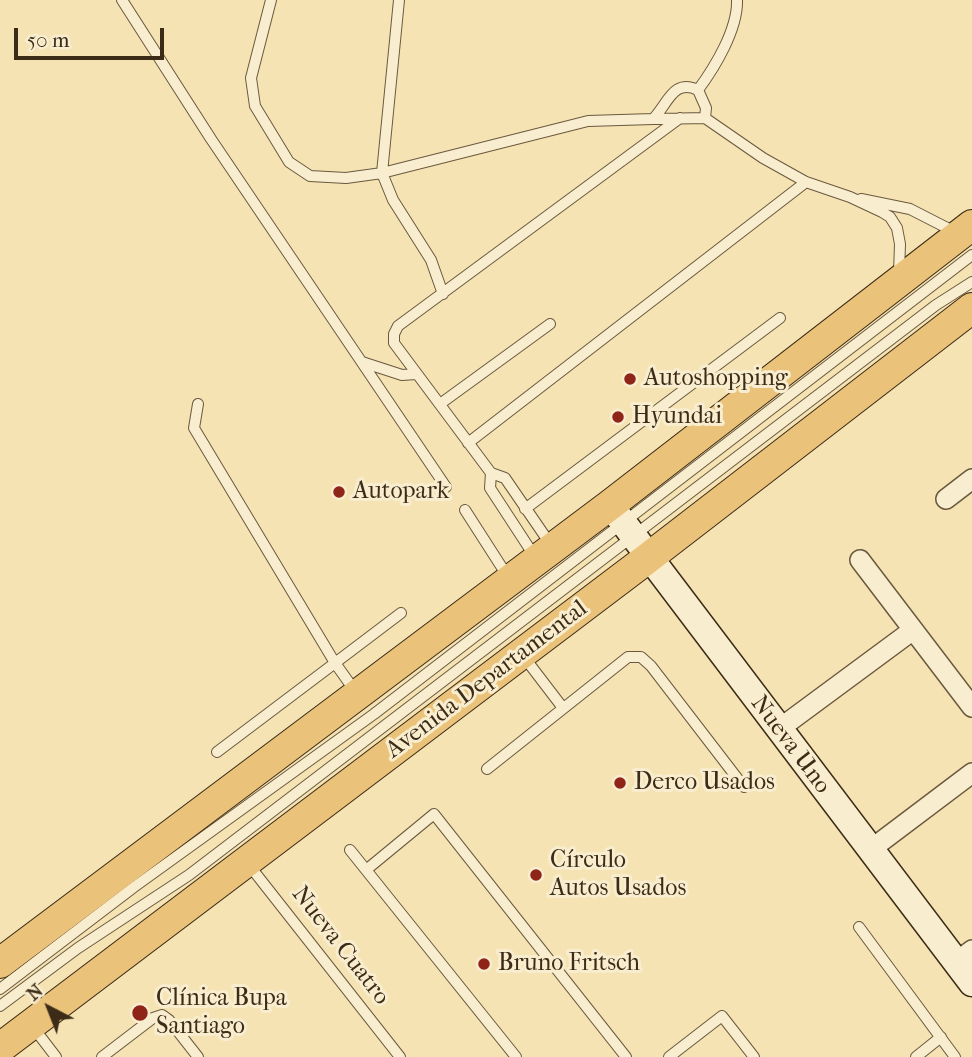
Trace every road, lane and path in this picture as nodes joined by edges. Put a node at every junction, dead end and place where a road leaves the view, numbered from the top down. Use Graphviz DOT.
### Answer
graph roads {
  1 [pos="122,0"];
  2 [pos="271,0"];
  3 [pos="399,0"];
  4 [pos="737,0"];
  5 [pos="698,90"];
  6 [pos="680,118"];
  7 [pos="705,118"];
  8 [pos="653,119"];
  9 [pos="382,173"];
  10 [pos="806,181"];
  11 [pos="850,197"];
  12 [pos="968,238"];
  13 [pos="899,281"];
  14 [pos="972,282"];
  15 [pos="443,294"];
  16 [pos="972,308"];
  17 [pos="780,318"];
  18 [pos="882,323"];
  19 [pos="550,324"];
  20 [pos="362,362"];
  21 [pos="781,373"];
  22 [pos="416,374"];
  23 [pos="198,404"];
  24 [pos="440,404"];
  25 [pos="468,443"];
  26 [pos="491,473"];
  27 [pos="972,479"];
  28 [pos="446,486"];
  29 [pos="946,499"];
  30 [pos="525,509"];
  31 [pos="465,510"];
  32 [pos="628,531"];
  33 [pos="545,554"];
  34 [pos="860,560"];
  35 [pos="510,580"];
  36 [pos="401,613"];
  37 [pos="913,629"];
  38 [pos="522,653"];
  39 [pos="335,663"];
  40 [pos="358,694"];
  41 [pos="972,707"];
  42 [pos="563,708"];
  43 [pos="779,729"];
  44 [pos="217,751"];
  45 [pos="488,769"];
  46 [pos="972,773"];
  47 [pos="744,788"];
  48 [pos="870,849"];
  49 [pos="350,850"];
  50 [pos="247,861"];
  51 [pos="366,870"];
  52 [pos="859,928"];
  53 [pos="964,956"];
  54 [pos="0,963"];
  55 [pos="972,983"];
  56 [pos="0,989"];
  57 [pos="0,1006"];
  58 [pos="32,1024"];
  59 [pos="941,1037"];
  60 [pos="0,1048"];
  61 [pos="56,1057"];
  62 [pos="102,1057"];
  63 [pos="198,1057"];
  64 [pos="400,1057"];
  65 [pos="516,1057"];
  66 [pos="626,1057"];
  67 [pos="669,1057"];
  68 [pos="754,1057"];
  69 [pos="916,1057"];
  70 [pos="956,1057"];
  1 -- 20 [label="lane"];
  2 -- 9 [label="lane"];
  3 -- 9 [label="lane"];
  4 -- 5 [label="lane"];
  5 -- 7 [label="lane"];
  5 -- 8 [label="lane"];
  6 -- 7 [label="lane"];
  6 -- 8 [label="lane"];
  6 -- 15 [label="lane"];
  7 -- 10 [label="lane"];
  8 -- 9 [label="lane"];
  9 -- 15 [label="lane"];
  10 -- 11 [label="lane"];
  10 -- 25 [label="lane"];
  11 -- 12 [label="lane"];
  11 -- 13 [label="lane"];
  12 -- 13 [label="main road, Avenida Departamental"];
  12 -- 18 [label="lane"];
  13 -- 21 [label="main road, Avenida Departamental"];
  14 -- 32 [label="lane"];
  15 -- 22 [label="lane"];
  16 -- 32 [label="main road, Avenida Departamental"];
  17 -- 30 [label="lane"];
  18 -- 21 [label="lane"];
  18 -- 32 [label="lane"];
  19 -- 24 [label="lane"];
  20 -- 22 [label="lane"];
  20 -- 28 [label="lane"];
  21 -- 32 [label="main road, Avenida Departamental"];
  22 -- 24 [label="lane"];
  23 -- 39 [label="lane"];
  24 -- 25 [label="lane"];
  25 -- 26 [label="lane"];
  26 -- 30 [label="lane"];
  26 -- 33 [label="lane"];
  27 -- 29 [label="street"];
  30 -- 33 [label="lane"];
  31 -- 35 [label="lane"];
  32 -- 33 [label="main road, Avenida Departamental"];
  32 -- 38 [label="main road, Avenida Departamental"];
  32 -- 43 [label="street, Nueva Uno"];
  32 -- 56 [label="lane"];
  32 -- 57 [label="lane"];
  33 -- 35 [label="main road, Avenida Departamental"];
  34 -- 37 [label="street"];
  35 -- 40 [label="main road, Avenida Departamental"];
  36 -- 39 [label="lane"];
  37 -- 41 [label="street"];
  37 -- 43 [label="street"];
  38 -- 42 [label="lane"];
  38 -- 50 [label="main road, Avenida Departamental"];
  39 -- 40 [label="lane"];
  39 -- 44 [label="lane"];
  40 -- 54 [label="main road, Avenida Departamental"];
  42 -- 45 [label="lane"];
  42 -- 47 [label="lane"];
  43 -- 48 [label="street, Nueva Uno"];
  46 -- 48 [label="street"];
  48 -- 53 [label="street, Nueva Uno"];
  49 -- 51 [label="lane"];
  50 -- 58 [label="main road, Avenida Departamental"];
  50 -- 64 [label="lane, Nueva Cuatro"];
  51 -- 65 [label="lane"];
  51 -- 66 [label="lane"];
  52 -- 59 [label="lane"];
  53 -- 55 [label="street, Nueva Uno"];
  58 -- 60 [label="main road, Avenida Departamental"];
  58 -- 61 [label="lane"];
  59 -- 69 [label="lane"];
  59 -- 70 [label="lane"];
  62 -- 63 [label="lane"];
  67 -- 68 [label="lane"];
}
